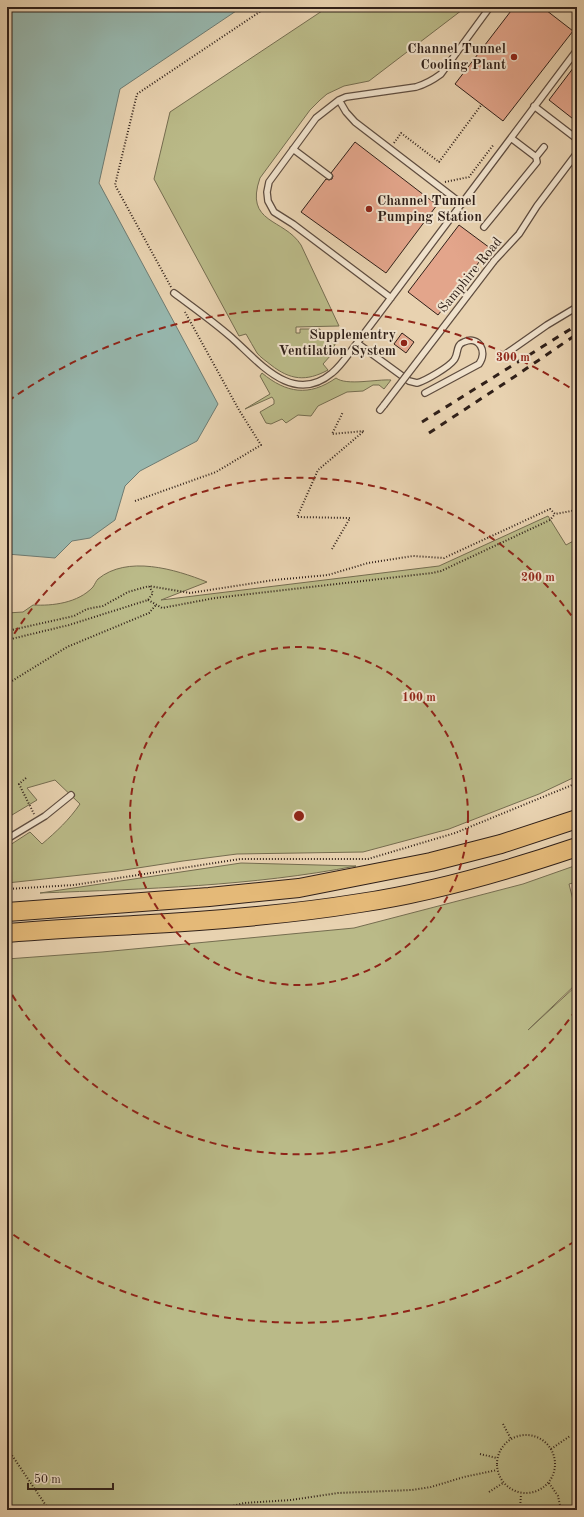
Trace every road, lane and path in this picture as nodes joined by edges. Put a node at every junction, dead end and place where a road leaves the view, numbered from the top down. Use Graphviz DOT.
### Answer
graph roads {
  1 [pos="267,7"];
  2 [pos="490,7"];
  3 [pos="553,7"];
  4 [pos="549,12"];
  5 [pos="577,50"];
  6 [pos="339,100"];
  7 [pos="482,104"];
  8 [pos="534,106"];
  9 [pos="511,138"];
  10 [pos="577,139"];
  11 [pos="497,140"];
  12 [pos="390,148"];
  13 [pos="544,148"];
  14 [pos="293,149"];
  15 [pos="577,153"];
  16 [pos="536,157"];
  17 [pos="329,176"];
  18 [pos="442,189"];
  19 [pos="433,202"];
  20 [pos="462,204"];
  21 [pos="484,227"];
  22 [pos="174,293"];
  23 [pos="391,298"];
  24 [pos="577,307"];
  25 [pos="358,343"];
  26 [pos="507,353"];
  27 [pos="425,393"];
  28 [pos="380,410"];
  29 [pos="343,412"];
  30 [pos="135,501"];
  31 [pos="577,510"];
  32 [pos="555,514"];
  33 [pos="332,548"];
  34 [pos="149,586"];
  35 [pos="148,600"];
  36 [pos="156,605"];
  37 [pos="7,630"];
  38 [pos="7,640"];
  39 [pos="7,684"];
  40 [pos="26,778"];
  41 [pos="577,783"];
  42 [pos="71,795"];
  43 [pos="35,815"];
  44 [pos="577,819"];
  45 [pos="7,838"];
  46 [pos="577,847"];
  47 [pos="7,889"];
  48 [pos="7,902"];
  49 [pos="121,904"];
  50 [pos="7,912"];
  51 [pos="7,933"];
  52 [pos="503,1424"];
  53 [pos="570,1436"];
  54 [pos="511,1439"];
  55 [pos="7,1448"];
  56 [pos="551,1449"];
  57 [pos="480,1454"];
  58 [pos="497,1458"];
  59 [pos="496,1470"];
  60 [pos="503,1483"];
  61 [pos="548,1483"];
  62 [pos="490,1492"];
  63 [pos="521,1494"];
  64 [pos="520,1509"];
  65 [pos="49,1510"];
  66 [pos="216,1510"];
  67 [pos="561,1510"];
  1 -- 22 [label="path"];
  2 -- 6 [label="lane"];
  3 -- 4 [label="path"];
  5 -- 8 [label="lane"];
  6 -- 12 [label="lane"];
  6 -- 14 [label="lane"];
  7 -- 12 [label="path"];
  8 -- 9 [label="lane"];
  8 -- 10 [label="lane"];
  9 -- 16 [label="lane"];
  9 -- 20 [label="lane"];
  11 -- 18 [label="path"];
  12 -- 18 [label="lane"];
  13 -- 16 [label="lane"];
  14 -- 17 [label="lane"];
  14 -- 23 [label="lane"];
  15 -- 28 [label="lane, Samphire Road, bridge"];
  16 -- 21 [label="lane"];
  18 -- 19 [label="path"];
  18 -- 20 [label="lane"];
  20 -- 23 [label="lane"];
  22 -- 25 [label="lane"];
  22 -- 30 [label="path"];
  23 -- 25 [label="lane"];
  24 -- 26 [label="lane"];
  25 -- 27 [label="lane"];
  29 -- 33 [label="path"];
  31 -- 32 [label="path"];
  32 -- 34 [label="path"];
  32 -- 36 [label="path"];
  34 -- 35 [label="path"];
  34 -- 37 [label="path"];
  35 -- 36 [label="path"];
  35 -- 38 [label="path"];
  36 -- 39 [label="path"];
  40 -- 43 [label="path"];
  41 -- 47 [label="path"];
  42 -- 45 [label="lane"];
  44 -- 49 [label="highway"];
  46 -- 51 [label="highway"];
  48 -- 49 [label="highway"];
  49 -- 50 [label="highway"];
  52 -- 54 [label="path"];
  53 -- 56 [label="path"];
  54 -- 56 [label="path"];
  54 -- 58 [label="path"];
  55 -- 65 [label="path"];
  56 -- 61 [label="path"];
  57 -- 58 [label="path"];
  58 -- 59 [label="path"];
  59 -- 60 [label="path"];
  59 -- 66 [label="path"];
  60 -- 62 [label="path"];
  60 -- 63 [label="path"];
  61 -- 63 [label="path"];
  61 -- 67 [label="path"];
  63 -- 64 [label="path"];
}
